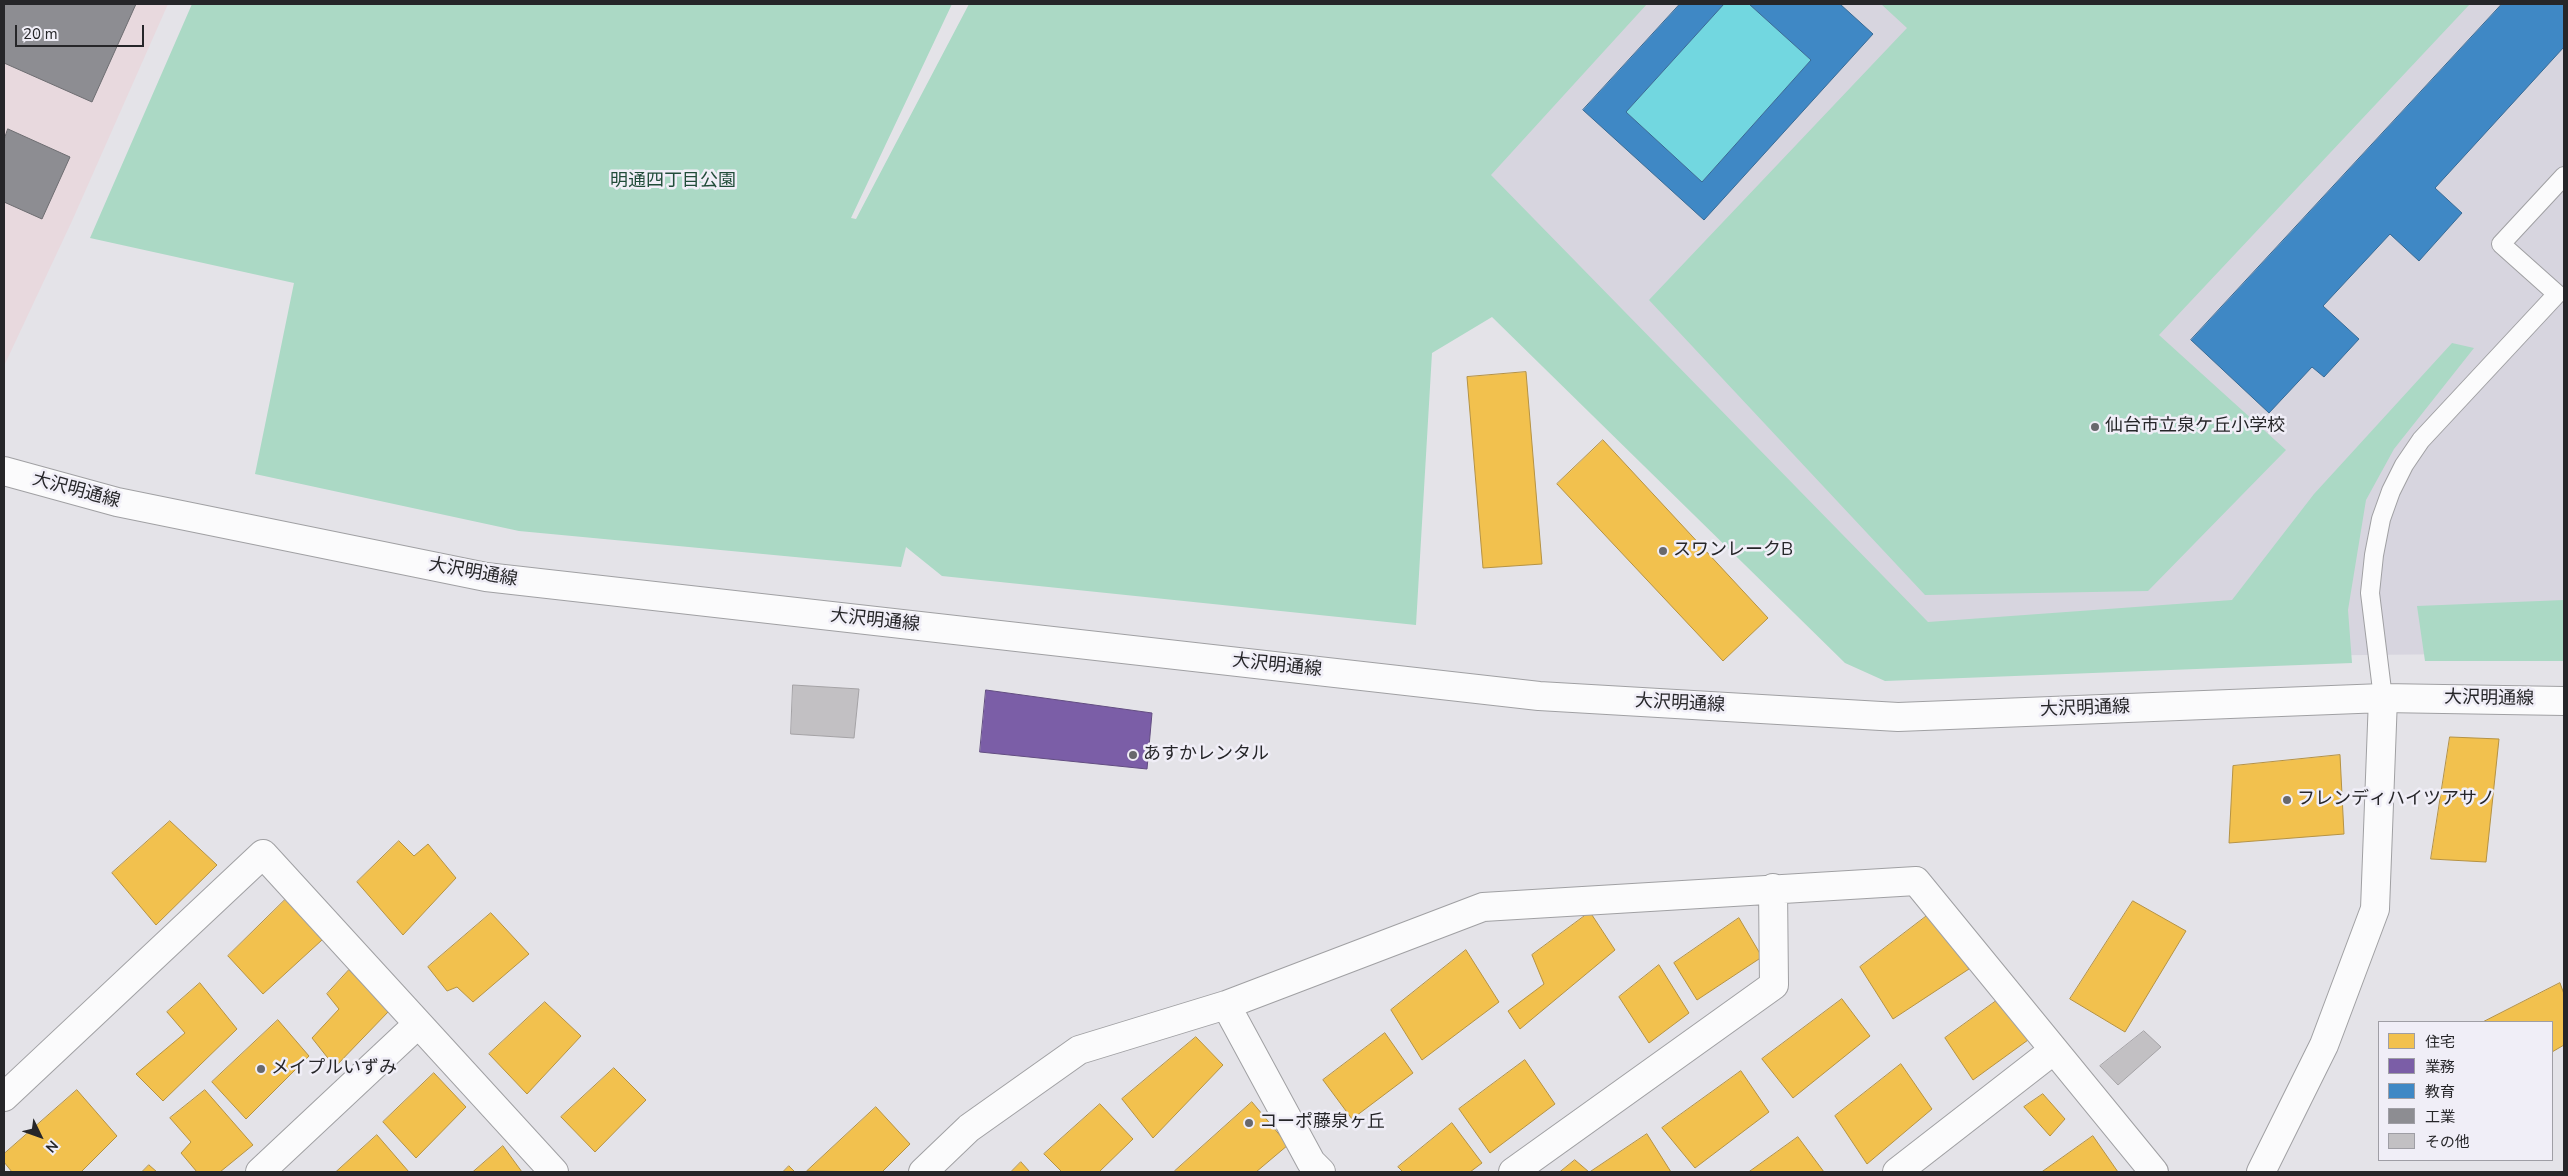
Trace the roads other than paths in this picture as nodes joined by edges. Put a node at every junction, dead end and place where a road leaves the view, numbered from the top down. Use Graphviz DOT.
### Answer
graph roads {
  1 [pos="2564,176"];
  2 [pos="2560,290"];
  3 [pos="4,471"];
  4 [pos="2383,698"];
  5 [pos="2564,700"];
  6 [pos="1773,888"];
  7 [pos="1226,1005"];
  8 [pos="418,1024"];
  9 [pos="2054,1050"];
  10 [pos="4,1097"];
  11 [pos="1310,1169"];
  12 [pos="260,1172"];
  13 [pos="554,1172"];
  14 [pos="923,1172"];
  15 [pos="1513,1172"];
  16 [pos="1898,1172"];
  17 [pos="2154,1172"];
  18 [pos="2261,1172"];
  1 -- 2 [label="lane"];
  2 -- 4 [label="lane"];
  3 -- 4 [label="street, 大沢明通線"];
  4 -- 5 [label="street, 大沢明通線"];
  4 -- 18 [label="street"];
  6 -- 7 [label="street"];
  6 -- 9 [label="street"];
  6 -- 15 [label="street"];
  7 -- 11 [label="street"];
  7 -- 14 [label="street"];
  8 -- 10 [label="street"];
  8 -- 12 [label="street"];
  8 -- 13 [label="street"];
  9 -- 16 [label="street"];
  9 -- 17 [label="street"];
}
